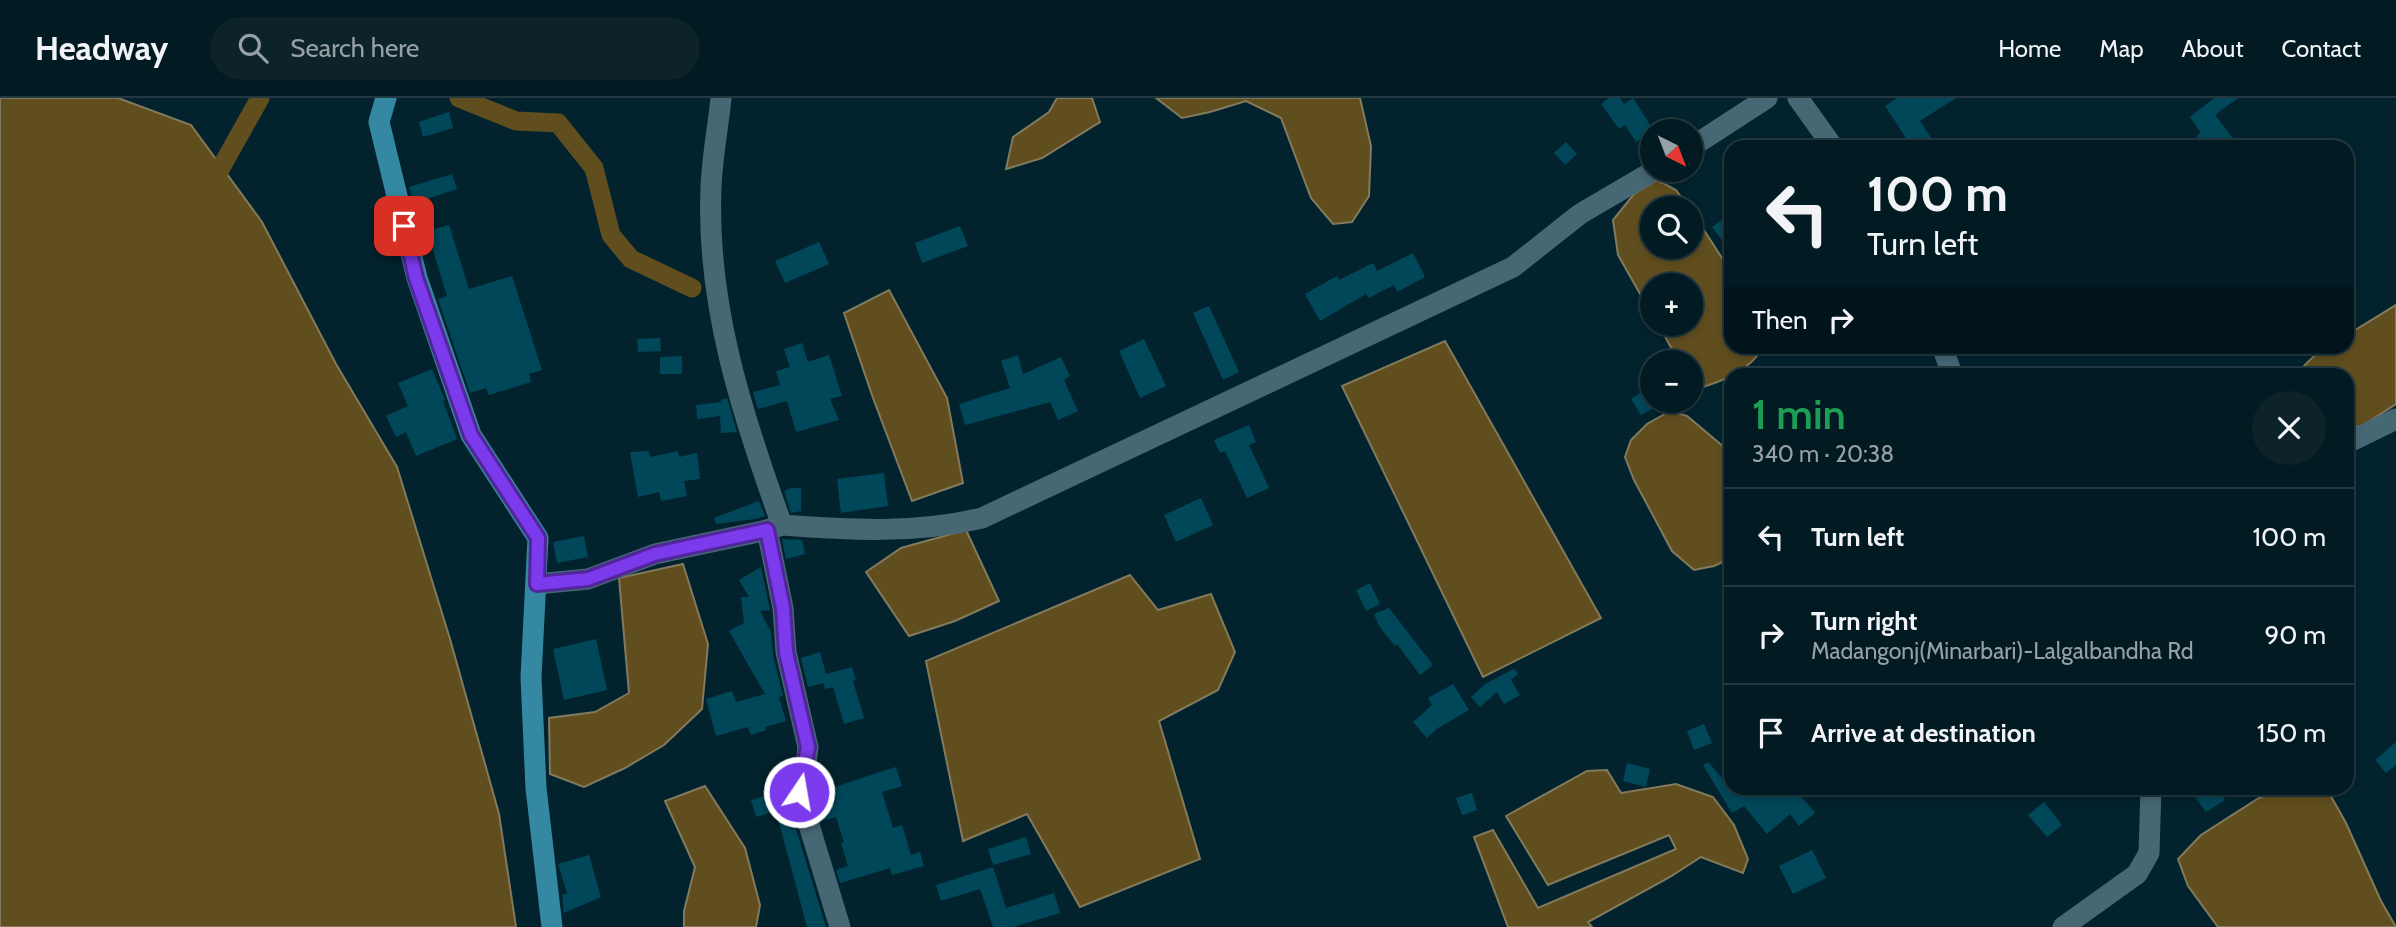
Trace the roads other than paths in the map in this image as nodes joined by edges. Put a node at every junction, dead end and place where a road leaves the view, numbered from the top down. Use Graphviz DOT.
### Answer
graph roads {
  1 [pos="386,98"];
  2 [pos="721,98"];
  3 [pos="1767,98"];
  4 [pos="1798,98"];
  5 [pos="1703,140"];
  6 [pos="1828,140"];
  7 [pos="1640,179"];
  8 [pos="2396,419"];
  9 [pos="2354,440"];
  10 [pos="775,527"];
  11 [pos="537,584"];
  12 [pos="2151,795"];
  13 [pos="552,927"];
  14 [pos="840,927"];
  15 [pos="2063,927"];
  1 -- 11 [label="main road"];
  2 -- 10 [label="street"];
  3 -- 5 [label="street"];
  4 -- 6 [label="street"];
  7 -- 10 [label="street"];
  8 -- 9 [label="street"];
  10 -- 11 [label="street"];
  10 -- 14 [label="street"];
  11 -- 13 [label="main road"];
  12 -- 15 [label="street"];
}
